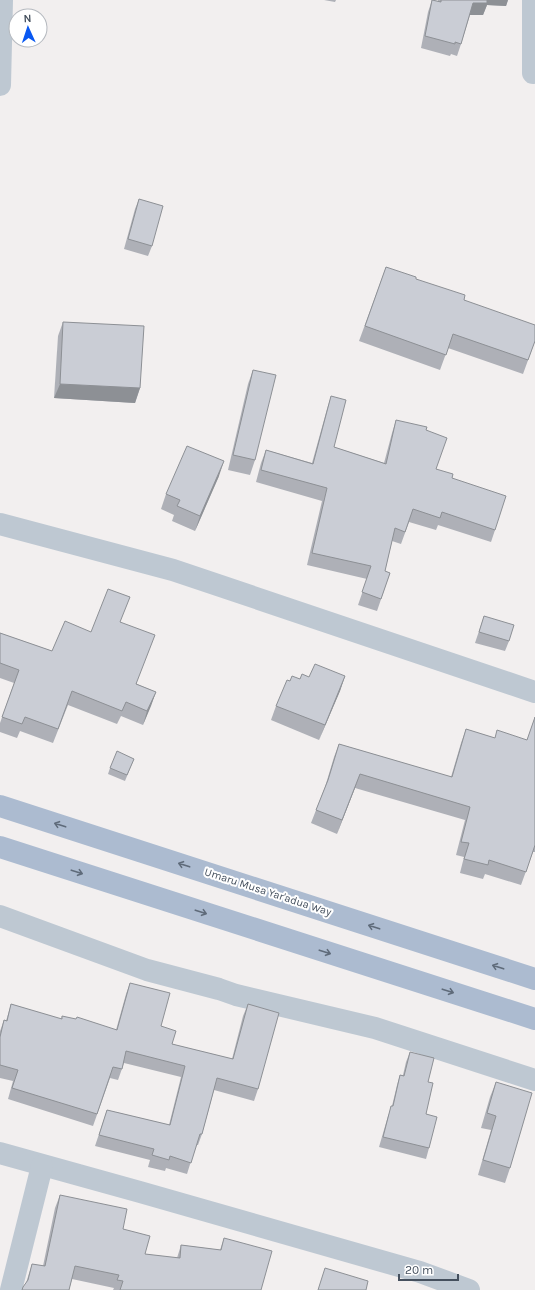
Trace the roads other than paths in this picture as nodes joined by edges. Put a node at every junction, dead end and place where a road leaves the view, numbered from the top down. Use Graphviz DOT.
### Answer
graph roads {
  1 [pos="2,0"];
  2 [pos="533,0"];
  3 [pos="533,73"];
  4 [pos="0,85"];
  5 [pos="0,524"];
  6 [pos="535,692"];
  7 [pos="0,806"];
  8 [pos="0,847"];
  9 [pos="0,916"];
  10 [pos="535,979"];
  11 [pos="535,1019"];
  12 [pos="535,1080"];
  13 [pos="0,1153"];
  14 [pos="42,1166"];
  15 [pos="11,1290"];
  16 [pos="469,1290"];
  1 -- 4 [label="street"];
  2 -- 3 [label="street"];
  5 -- 6 [label="street"];
  10 -- 7 [label="main road, Umaru Musa Yar'adua Way, one-way"];
  8 -- 11 [label="main road, one-way"];
  9 -- 12 [label="street"];
  13 -- 14 [label="street"];
  14 -- 15 [label="street"];
  14 -- 16 [label="street"];
}
